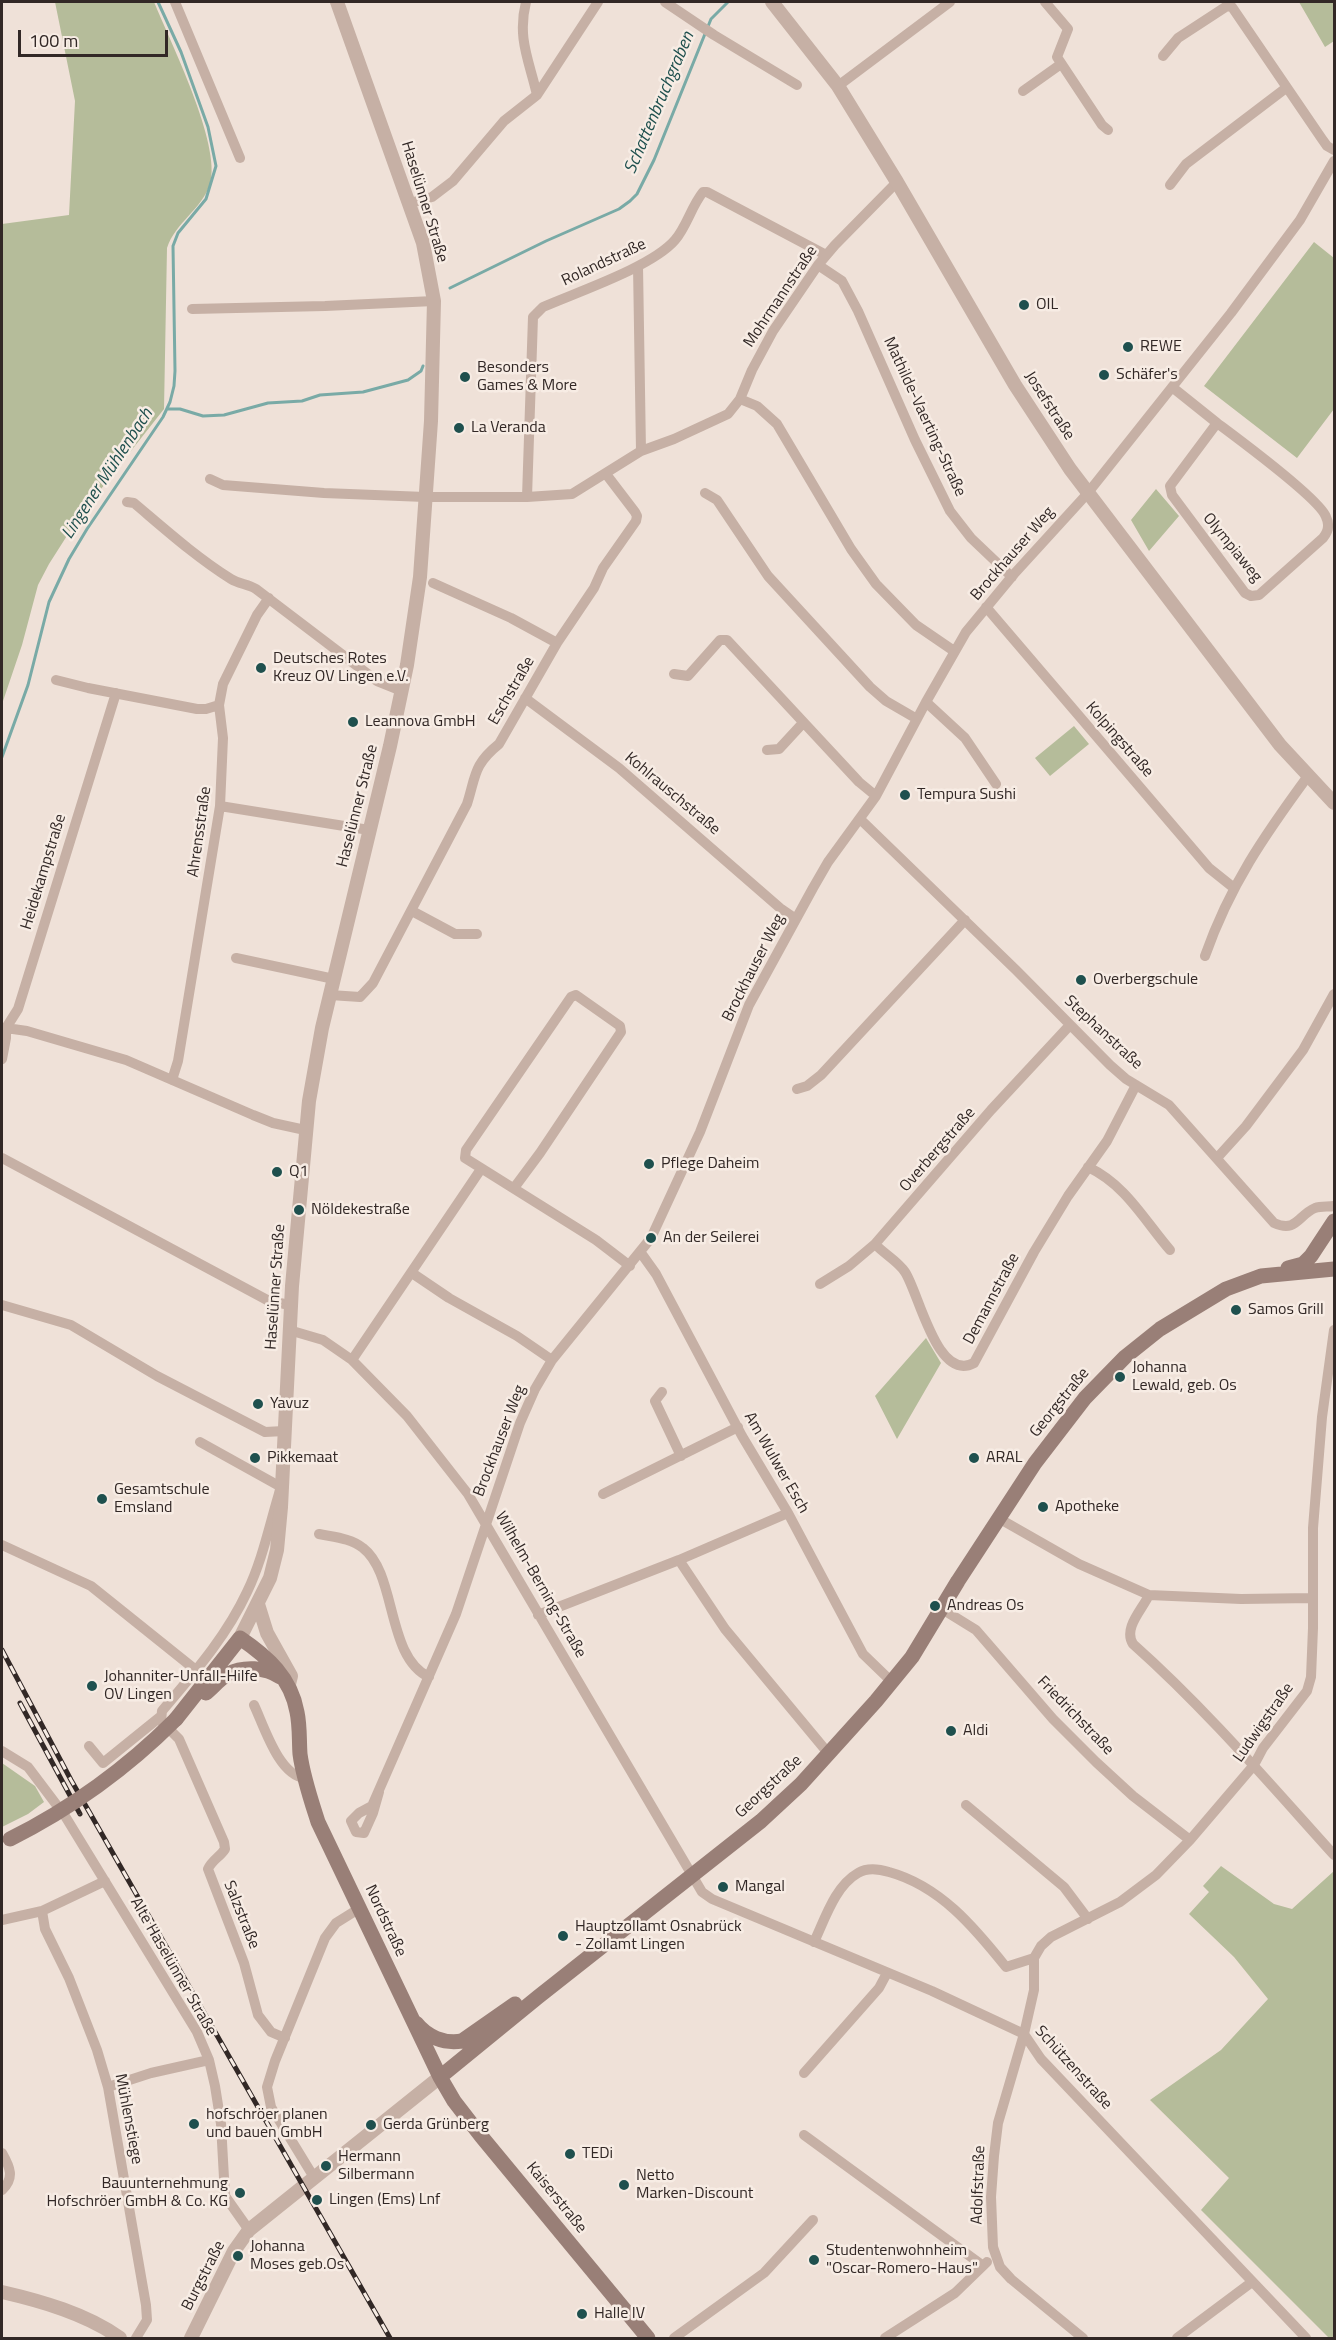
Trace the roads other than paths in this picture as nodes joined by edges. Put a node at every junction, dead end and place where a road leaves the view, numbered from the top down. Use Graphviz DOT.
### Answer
graph roads {
  1 [pos="175,2"];
  2 [pos="337,2"];
  3 [pos="526,2"];
  4 [pos="598,2"];
  5 [pos="666,2"];
  6 [pos="772,2"];
  7 [pos="950,2"];
  8 [pos="1045,2"];
  9 [pos="1163,56"];
  10 [pos="1061,64"];
  11 [pos="797,85"];
  12 [pos="838,86"];
  13 [pos="1286,88"];
  14 [pos="1023,91"];
  15 [pos="537,95"];
  16 [pos="1108,130"];
  17 [pos="1335,150"];
  18 [pos="240,158"];
  19 [pos="1335,161"];
  20 [pos="897,182"];
  21 [pos="1170,185"];
  22 [pos="410,203"];
  23 [pos="826,255"];
  24 [pos="818,265"];
  25 [pos="638,266"];
  26 [pos="434,300"];
  27 [pos="192,309"];
  28 [pos="1172,387"];
  29 [pos="740,399"];
  30 [pos="1217,423"];
  31 [pos="641,451"];
  32 [pos="606,474"];
  33 [pos="210,478"];
  34 [pos="705,493"];
  35 [pos="1087,494"];
  36 [pos="425,497"];
  37 [pos="527,497"];
  38 [pos="126,502"];
  39 [pos="1012,577"];
  40 [pos="434,583"];
  41 [pos="269,598"];
  42 [pos="986,607"];
  43 [pos="557,643"];
  44 [pos="954,651"];
  45 [pos="674,674"];
  46 [pos="56,680"];
  47 [pos="402,691"];
  48 [pos="116,693"];
  49 [pos="525,698"];
  50 [pos="926,702"];
  51 [pos="219,705"];
  52 [pos="917,719"];
  53 [pos="803,723"];
  54 [pos="767,750"];
  55 [pos="1308,776"];
  56 [pos="996,784"];
  57 [pos="876,796"];
  58 [pos="1335,803"];
  59 [pos="220,806"];
  60 [pos="860,819"];
  61 [pos="369,830"];
  62 [pos="1234,888"];
  63 [pos="412,911"];
  64 [pos="796,919"];
  65 [pos="965,920"];
  66 [pos="477,934"];
  67 [pos="1205,956"];
  68 [pos="236,958"];
  69 [pos="334,979"];
  70 [pos="330,994"];
  71 [pos="1335,994"];
  72 [pos="4,1025"];
  73 [pos="1070,1025"];
  74 [pos="2,1059"];
  75 [pos="172,1080"];
  76 [pos="1136,1085"];
  77 [pos="797,1089"];
  78 [pos="305,1130"];
  79 [pos="2,1158"];
  80 [pos="1217,1158"];
  81 [pos="1088,1167"];
  82 [pos="481,1169"];
  83 [pos="514,1188"];
  84 [pos="1335,1206"];
  85 [pos="1335,1221"];
  86 [pos="875,1244"];
  87 [pos="1170,1251"];
  88 [pos="641,1253"];
  89 [pos="630,1266"];
  90 [pos="1335,1269"];
  91 [pos="412,1273"];
  92 [pos="1276,1273"];
  93 [pos="820,1284"];
  94 [pos="2,1305"];
  95 [pos="290,1305"];
  96 [pos="289,1330"];
  97 [pos="1335,1330"];
  98 [pos="352,1360"];
  99 [pos="552,1360"];
  100 [pos="662,1392"];
  101 [pos="738,1427"];
  102 [pos="284,1431"];
  103 [pos="200,1442"];
  104 [pos="681,1456"];
  105 [pos="281,1487"];
  106 [pos="603,1494"];
  107 [pos="788,1513"];
  108 [pos="1000,1519"];
  109 [pos="486,1522"];
  110 [pos="319,1534"];
  111 [pos="2,1545"];
  112 [pos="679,1560"];
  113 [pos="1149,1595"];
  114 [pos="1313,1598"];
  115 [pos="258,1604"];
  116 [pos="942,1609"];
  117 [pos="538,1615"];
  118 [pos="240,1638"];
  119 [pos="197,1671"];
  120 [pos="429,1677"];
  121 [pos="892,1682"];
  122 [pos="289,1684"];
  123 [pos="207,1687"];
  124 [pos="254,1705"];
  125 [pos="160,1717"];
  126 [pos="175,1726"];
  127 [pos="89,1746"];
  128 [pos="2,1751"];
  129 [pos="828,1753"];
  130 [pos="1254,1765"];
  131 [pos="305,1778"];
  132 [pos="379,1792"];
  133 [pos="966,1805"];
  134 [pos="1190,1840"];
  135 [pos="6,1841"];
  136 [pos="1335,1855"];
  137 [pos="692,1876"];
  138 [pos="105,1881"];
  139 [pos="360,1908"];
  140 [pos="42,1911"];
  141 [pos="1088,1919"];
  142 [pos="2,1920"];
  143 [pos="814,1942"];
  144 [pos="1034,1958"];
  145 [pos="887,1973"];
  146 [pos="538,1997"];
  147 [pos="404,2003"];
  148 [pos="1024,2034"];
  149 [pos="285,2038"];
  150 [pos="209,2060"];
  151 [pos="804,2073"];
  152 [pos="440,2077"];
  153 [pos="108,2087"];
  154 [pos="804,2135"];
  155 [pos="2,2153"];
  156 [pos="315,2179"];
  157 [pos="2,2190"];
  158 [pos="813,2220"];
  159 [pos="249,2230"];
  160 [pos="996,2259"];
  161 [pos="982,2265"];
  162 [pos="1252,2282"];
  163 [pos="2,2290"];
  164 [pos="900,2335"];
  165 [pos="120,2338"];
  166 [pos="136,2338"];
  167 [pos="191,2338"];
  168 [pos="648,2338"];
  169 [pos="674,2338"];
  170 [pos="885,2338"];
  171 [pos="1083,2338"];
  172 [pos="1177,2338"];
  173 [pos="1306,2338"];
  1 -- 18 [label="street"];
  2 -- 22 [label="street, Haselünner Straße"];
  3 -- 15 [label="street"];
  4 -- 15 [label="street"];
  5 -- 11 [label="street"];
  6 -- 12 [label="street, Josefstraße"];
  7 -- 12 [label="street"];
  8 -- 10 [label="street"];
  9 -- 13 [label="street"];
  10 -- 14 [label="street"];
  10 -- 16 [label="street"];
  12 -- 20 [label="street, Josefstraße"];
  13 -- 17 [label="street"];
  13 -- 21 [label="street"];
  15 -- 22 [label="street"];
  19 -- 28 [label="street, Brockhauser Weg"];
  20 -- 23 [label="street, Mohrmannstraße"];
  20 -- 35 [label="street, Josefstraße"];
  22 -- 26 [label="street, Haselünner Straße"];
  23 -- 24 [label="street, Mohrmannstraße"];
  23 -- 25 [label="street, Rolandstraße"];
  24 -- 29 [label="street, Mohrmannstraße"];
  24 -- 39 [label="street, Mathilde-Vaerting-Straße"];
  25 -- 31 [label="street"];
  25 -- 37 [label="street, Rolandstraße"];
  26 -- 27 [label="street"];
  26 -- 36 [label="street, Haselünner Straße"];
  28 -- 30 [label="street, Olympiaweg"];
  28 -- 35 [label="street, Brockhauser Weg"];
  29 -- 31 [label="street, Mohrmannstraße"];
  29 -- 44 [label="street"];
  30 -- 30 [label="street, Olympiaweg"];
  31 -- 32 [label="street, Mohrmannstraße"];
  32 -- 37 [label="street, Mohrmannstraße"];
  32 -- 43 [label="street, Eschstraße"];
  33 -- 36 [label="street, Mohrmannstraße"];
  34 -- 52 [label="street"];
  35 -- 39 [label="street, Brockhauser Weg"];
  35 -- 55 [label="street, Josefstraße"];
  36 -- 37 [label="street, Mohrmannstraße"];
  36 -- 47 [label="street, Haselünner Straße"];
  38 -- 41 [label="street"];
  39 -- 42 [label="street, Brockhauser Weg"];
  40 -- 43 [label="street"];
  41 -- 47 [label="street"];
  41 -- 51 [label="street, Ahrensstraße"];
  42 -- 44 [label="street, Brockhauser Weg"];
  42 -- 62 [label="street, Kolpingstraße"];
  43 -- 49 [label="street, Eschstraße"];
  44 -- 50 [label="street, Brockhauser Weg"];
  45 -- 53 [label="street"];
  46 -- 48 [label="street"];
  47 -- 61 [label="street, Haselünner Straße"];
  48 -- 51 [label="street"];
  48 -- 72 [label="street, Heidekampstraße"];
  49 -- 63 [label="street, Eschstraße"];
  49 -- 64 [label="street, Kohlrauschstraße"];
  50 -- 52 [label="street, Brockhauser Weg"];
  50 -- 56 [label="street"];
  51 -- 59 [label="street, Ahrensstraße"];
  52 -- 57 [label="street, Brockhauser Weg"];
  53 -- 54 [label="street"];
  53 -- 57 [label="street"];
  55 -- 58 [label="street, Josefstraße"];
  55 -- 62 [label="street"];
  57 -- 60 [label="street, Brockhauser Weg"];
  59 -- 61 [label="street"];
  59 -- 75 [label="street, Ahrensstraße"];
  60 -- 64 [label="street, Brockhauser Weg"];
  60 -- 65 [label="street, Stephanstraße"];
  61 -- 69 [label="street, Haselünner Straße"];
  62 -- 67 [label="street"];
  63 -- 66 [label="street"];
  63 -- 70 [label="street, Eschstraße"];
  64 -- 88 [label="street, Brockhauser Weg"];
  65 -- 73 [label="street, Stephanstraße"];
  65 -- 77 [label="street"];
  68 -- 69 [label="street"];
  69 -- 70 [label="street, Haselünner Straße"];
  70 -- 78 [label="street, Haselünner Straße"];
  71 -- 80 [label="street"];
  72 -- 74 [label="street, Heidekampstraße"];
  72 -- 75 [label="street"];
  73 -- 76 [label="street, Stephanstraße"];
  73 -- 86 [label="street, Overbergstraße"];
  75 -- 78 [label="street"];
  76 -- 80 [label="street, Stephanstraße"];
  76 -- 81 [label="street, Demannstraße"];
  78 -- 95 [label="street, Haselünner Straße"];
  79 -- 95 [label="street"];
  80 -- 84 [label="street, Stephanstraße"];
  81 -- 86 [label="street, Demannstraße"];
  81 -- 87 [label="street"];
  82 -- 83 [label="street"];
  82 -- 83 [label="street"];
  82 -- 91 [label="street"];
  83 -- 89 [label="street"];
  85 -- 92 [label="main road"];
  86 -- 93 [label="street, Overbergstraße"];
  88 -- 89 [label="street, Brockhauser Weg"];
  88 -- 101 [label="street, Am Wulwer Esch"];
  89 -- 99 [label="street, Brockhauser Weg"];
  90 -- 92 [label="main road"];
  91 -- 98 [label="street"];
  91 -- 99 [label="street"];
  92 -- 108 [label="main road, Georgstraße"];
  94 -- 102 [label="street"];
  95 -- 96 [label="street, Haselünner Straße"];
  96 -- 98 [label="street, Wilhelm-Berning-Straße"];
  96 -- 102 [label="street, Haselünner Straße"];
  97 -- 114 [label="street, Ludwigstraße"];
  98 -- 109 [label="street, Wilhelm-Berning-Straße"];
  99 -- 109 [label="street, Brockhauser Weg"];
  100 -- 104 [label="street"];
  101 -- 104 [label="street"];
  101 -- 107 [label="street, Am Wulwer Esch"];
  102 -- 105 [label="street, Haselünner Straße"];
  103 -- 105 [label="street"];
  104 -- 106 [label="street"];
  105 -- 115 [label="street, Haselünner Straße"];
  105 -- 119 [label="street, Haselünner Straße"];
  107 -- 112 [label="street"];
  107 -- 121 [label="street, Am Wulwer Esch"];
  108 -- 113 [label="street"];
  108 -- 116 [label="main road, Georgstraße"];
  109 -- 117 [label="street, Wilhelm-Berning-Straße"];
  109 -- 120 [label="street, Brockhauser Weg"];
  110 -- 120 [label="street"];
  111 -- 119 [label="street"];
  112 -- 117 [label="street"];
  112 -- 129 [label="street"];
  113 -- 114 [label="street"];
  113 -- 130 [label="street"];
  114 -- 130 [label="street, Ludwigstraße"];
  115 -- 118 [label="street, Haselünner Straße"];
  115 -- 122 [label="street"];
  116 -- 121 [label="main road, Georgstraße"];
  116 -- 134 [label="street, Friedrichstraße"];
  117 -- 137 [label="street, Wilhelm-Berning-Straße"];
  118 -- 122 [label="main road, Nordstraße"];
  118 -- 123 [label="main road"];
  119 -- 125 [label="street, Haselünner Straße"];
  120 -- 132 [label="street, Brockhauser Weg"];
  121 -- 129 [label="main road, Georgstraße"];
  122 -- 123 [label="main road"];
  122 -- 131 [label="main road, Nordstraße"];
  123 -- 126 [label="main road"];
  124 -- 131 [label="street"];
  125 -- 126 [label="street"];
  125 -- 127 [label="street, Haselünner Straße"];
  126 -- 135 [label="main road, bridge"];
  126 -- 149 [label="street, Salzstraße"];
  128 -- 138 [label="street, Alte Haselünner Straße"];
  129 -- 137 [label="main road, Georgstraße"];
  130 -- 134 [label="street, Ludwigstraße"];
  130 -- 136 [label="street"];
  131 -- 139 [label="main road, Nordstraße"];
  132 -- 132 [label="street, Brockhauser Weg"];
  133 -- 141 [label="street"];
  134 -- 141 [label="street, Ludwigstraße"];
  137 -- 143 [label="street, Schützenstraße"];
  137 -- 146 [label="main road, Georgstraße"];
  138 -- 140 [label="street"];
  138 -- 150 [label="street, Alte Haselünner Straße"];
  139 -- 147 [label="main road, Nordstraße"];
  139 -- 149 [label="street"];
  140 -- 142 [label="street"];
  140 -- 153 [label="street, Mühlenstiege"];
  141 -- 144 [label="street, Ludwigstraße"];
  143 -- 144 [label="street"];
  143 -- 145 [label="street, Schützenstraße"];
  144 -- 148 [label="street"];
  145 -- 148 [label="street, Schützenstraße"];
  145 -- 151 [label="street"];
  146 -- 147 [label="main road"];
  146 -- 152 [label="main road, Georgstraße"];
  147 -- 152 [label="main road, Nordstraße"];
  148 -- 160 [label="street, Adolfstraße"];
  148 -- 162 [label="street, Schützenstraße"];
  149 -- 156 [label="street"];
  150 -- 153 [label="street"];
  150 -- 159 [label="street, Alte Haselünner Straße"];
  152 -- 156 [label="street, Georgstraße"];
  152 -- 168 [label="main road, Kaiserstraße"];
  153 -- 166 [label="street, Mühlenstiege"];
  154 -- 161 [label="street"];
  155 -- 157 [label="street"];
  156 -- 159 [label="street, Georgstraße"];
  158 -- 169 [label="street"];
  159 -- 167 [label="street, Burgstraße"];
  160 -- 161 [label="street"];
  160 -- 171 [label="street"];
  161 -- 164 [label="street"];
  162 -- 172 [label="street"];
  162 -- 173 [label="street, Schützenstraße"];
  163 -- 165 [label="street"];
  164 -- 170 [label="street"];
}
